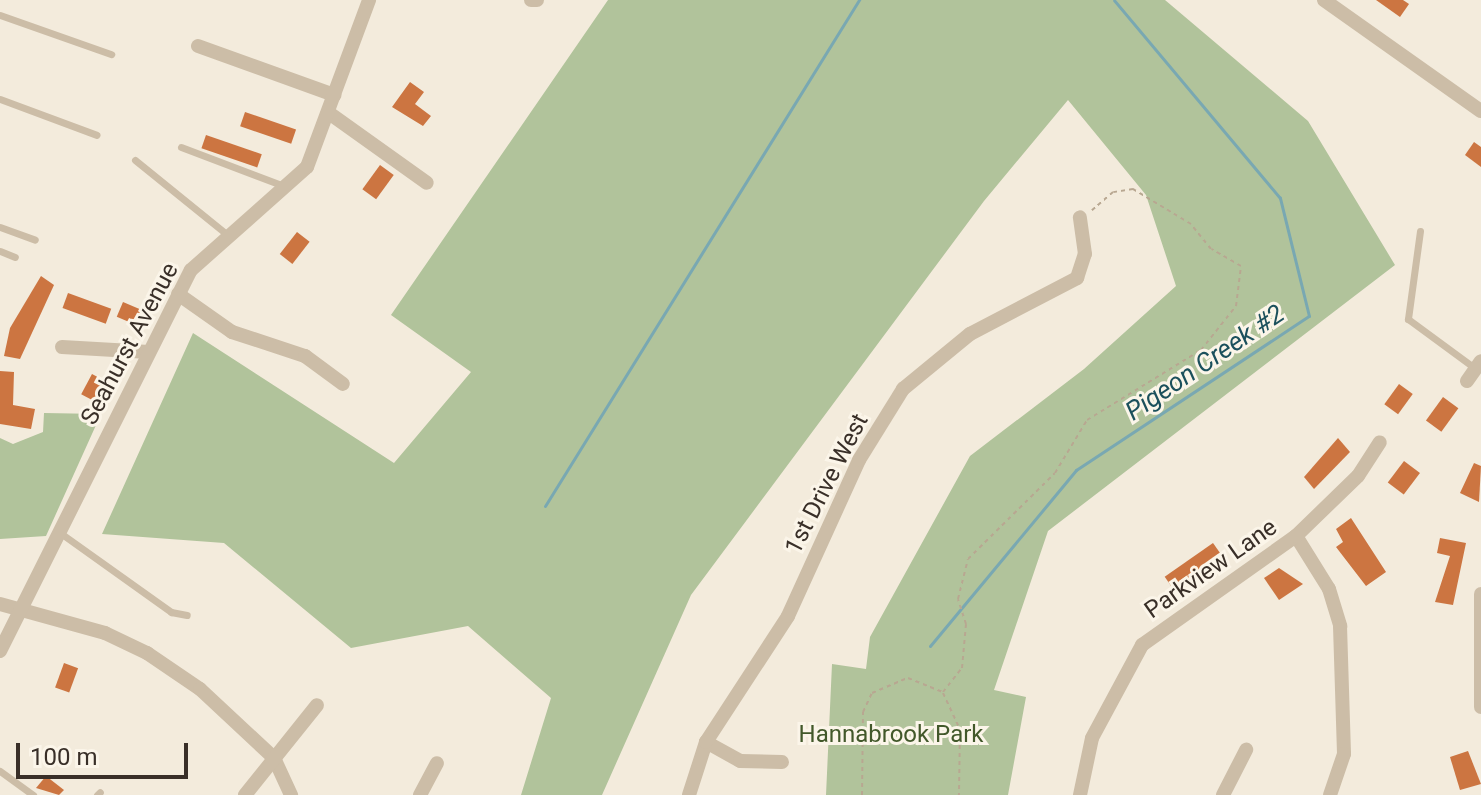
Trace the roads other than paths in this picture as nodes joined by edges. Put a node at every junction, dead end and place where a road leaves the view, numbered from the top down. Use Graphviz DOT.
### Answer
graph roads {
  1 [pos="369,0"];
  2 [pos="1324,0"];
  3 [pos="0,15"];
  4 [pos="198,46"];
  5 [pos="111,54"];
  6 [pos="334,95"];
  7 [pos="0,99"];
  8 [pos="1481,111"];
  9 [pos="329,113"];
  10 [pos="97,135"];
  11 [pos="181,147"];
  12 [pos="135,160"];
  13 [pos="427,183"];
  14 [pos="289,188"];
  15 [pos="1080,217"];
  16 [pos="0,227"];
  17 [pos="1420,231"];
  18 [pos="230,237"];
  19 [pos="35,240"];
  20 [pos="0,251"];
  21 [pos="15,257"];
  22 [pos="178,294"];
  23 [pos="62,347"];
  24 [pos="149,352"];
  25 [pos="1475,370"];
  26 [pos="343,384"];
  27 [pos="1380,442"];
  28 [pos="57,531"];
  29 [pos="1296,536"];
  30 [pos="1481,594"];
  31 [pos="0,604"];
  32 [pos="18,607"];
  33 [pos="187,615"];
  34 [pos="0,651"];
  35 [pos="317,705"];
  36 [pos="1481,707"];
  37 [pos="706,742"];
  38 [pos="1246,750"];
  39 [pos="274,758"];
  40 [pos="782,762"];
  41 [pos="437,763"];
  42 [pos="0,771"];
  43 [pos="33,795"];
  44 [pos="245,795"];
  45 [pos="291,795"];
  46 [pos="420,795"];
  47 [pos="689,795"];
  48 [pos="1080,795"];
  49 [pos="1223,795"];
  50 [pos="1330,795"];
  1 -- 6 [label="street, Seahurst Avenue"];
  2 -- 8 [label="street"];
  3 -- 5 [label="lane"];
  4 -- 6 [label="street"];
  6 -- 9 [label="street, Seahurst Avenue"];
  7 -- 10 [label="lane"];
  9 -- 13 [label="street"];
  9 -- 14 [label="street, Seahurst Avenue"];
  11 -- 14 [label="lane"];
  12 -- 18 [label="lane"];
  14 -- 18 [label="street, Seahurst Avenue"];
  15 -- 37 [label="street, 1st Drive West"];
  16 -- 19 [label="lane"];
  17 -- 25 [label="lane"];
  18 -- 22 [label="street, Seahurst Avenue"];
  20 -- 21 [label="lane"];
  22 -- 24 [label="street, Seahurst Avenue"];
  22 -- 26 [label="street"];
  23 -- 24 [label="street"];
  24 -- 28 [label="street, Seahurst Avenue"];
  27 -- 29 [label="street, Parkview Lane"];
  28 -- 32 [label="street, Seahurst Avenue"];
  28 -- 33 [label="lane"];
  29 -- 48 [label="street, Parkview Lane"];
  29 -- 50 [label="street"];
  30 -- 36 [label="street"];
  31 -- 32 [label="street"];
  32 -- 34 [label="street, Seahurst Avenue"];
  32 -- 39 [label="street"];
  35 -- 39 [label="street"];
  37 -- 40 [label="street"];
  37 -- 47 [label="street, 1st Drive West"];
  38 -- 49 [label="street"];
  39 -- 44 [label="street"];
  39 -- 45 [label="street"];
  41 -- 46 [label="street"];
  42 -- 43 [label="lane"];
}
